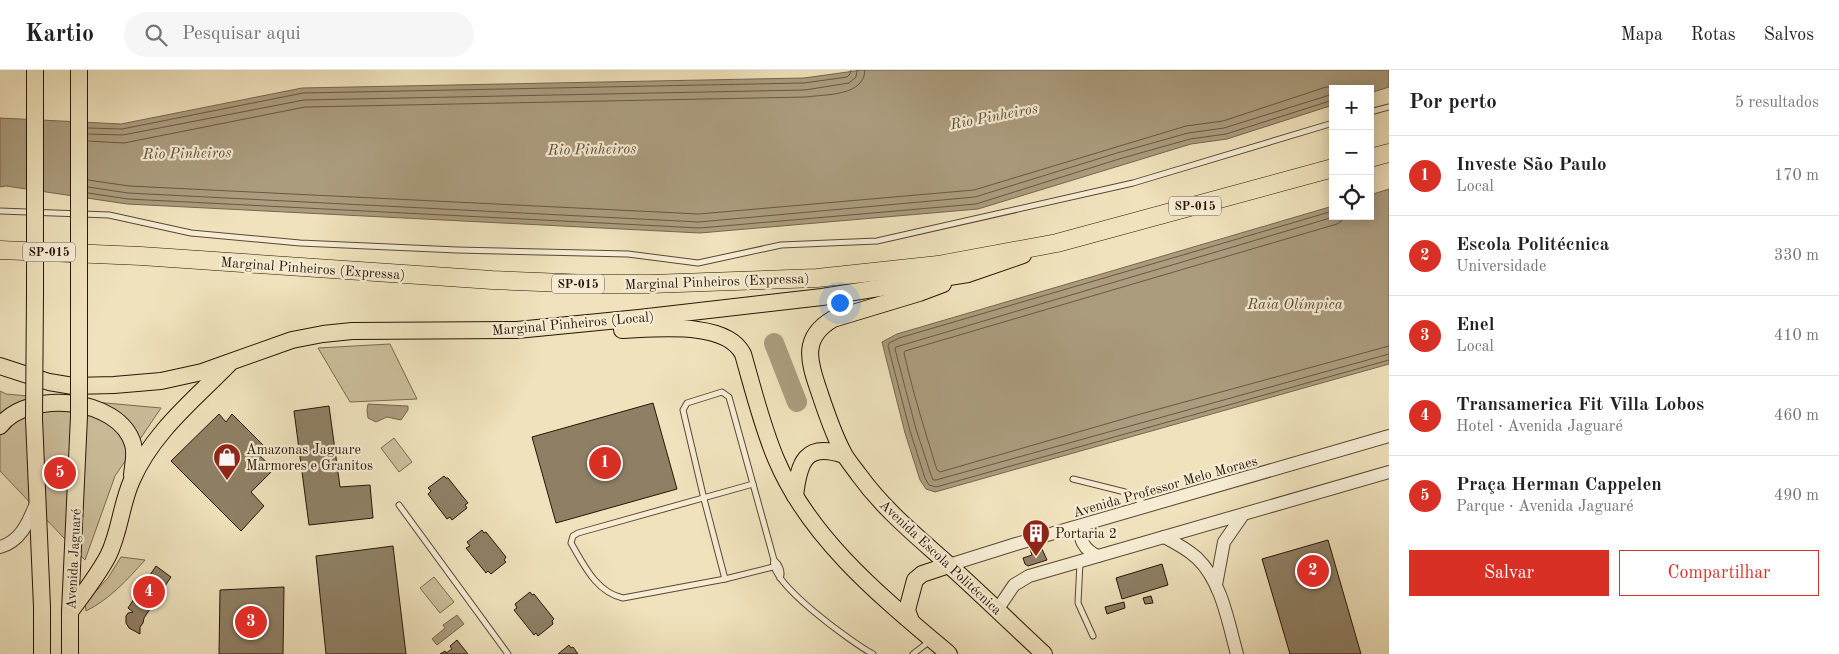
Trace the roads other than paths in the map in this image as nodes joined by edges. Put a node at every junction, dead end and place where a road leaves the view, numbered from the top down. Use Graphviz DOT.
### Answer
graph roads {
  1 [pos="35,70"];
  2 [pos="79,70"];
  3 [pos="1389,107"];
  4 [pos="1374,111"];
  5 [pos="1329,124"];
  6 [pos="1389,153"];
  7 [pos="1374,157"];
  8 [pos="1329,169"];
  9 [pos="0,211"];
  10 [pos="1057,243"];
  11 [pos="0,250"];
  12 [pos="968,274"];
  13 [pos="518,330"];
  14 [pos="230,363"];
  15 [pos="0,366"];
  16 [pos="0,426"];
  17 [pos="1389,436"];
  18 [pos="844,455"];
  19 [pos="1389,472"];
  20 [pos="1073,479"];
  21 [pos="132,480"];
  22 [pos="753,484"];
  23 [pos="795,496"];
  24 [pos="38,498"];
  25 [pos="704,499"];
  26 [pos="399,505"];
  27 [pos="1149,506"];
  28 [pos="1242,516"];
  29 [pos="1085,525"];
  30 [pos="1164,537"];
  31 [pos="0,547"];
  32 [pos="1098,556"];
  33 [pos="774,560"];
  34 [pos="1080,562"];
  35 [pos="949,566"];
  36 [pos="773,567"];
  37 [pos="780,578"];
  38 [pos="725,579"];
  39 [pos="1216,585"];
  40 [pos="996,610"];
  41 [pos="70,612"];
  42 [pos="911,621"];
  43 [pos="1093,636"];
  44 [pos="932,639"];
  45 [pos="42,654"];
  46 [pos="70,654"];
  47 [pos="508,654"];
  48 [pos="873,654"];
  49 [pos="913,654"];
  50 [pos="949,654"];
  51 [pos="1044,654"];
  52 [pos="1237,654"];
  1 -- 24 [label="highway, Avenida Jaguaré, bridge"];
  2 -- 41 [label="highway, Avenida Jaguaré, bridge"];
  3 -- 4 [label="lane"];
  5 -- 9 [label="lane"];
  6 -- 7 [label="highway"];
  8 -- 10 [label="highway, Marginal Pinheiros (Expressa) / SP-015"];
  10 -- 11 [label="highway, Marginal Pinheiros (Expressa) / SP-015"];
  10 -- 12 [label="highway, Marginal Pinheiros (Local)"];
  12 -- 13 [label="highway, Marginal Pinheiros (Local)"];
  12 -- 18 [label="highway, Avenida Escola Politécnica"];
  13 -- 14 [label="highway, Marginal Pinheiros (Local)"];
  13 -- 23 [label="highway"];
  14 -- 15 [label="highway, Marginal Pinheiros (Local)"];
  14 -- 21 [label="highway"];
  16 -- 21 [label="highway"];
  17 -- 27 [label="street, Avenida Professor Melo Moraes"];
  18 -- 23 [label="highway"];
  18 -- 35 [label="highway, Avenida Escola Politécnica"];
  19 -- 28 [label="street"];
  20 -- 27 [label="lane"];
  21 -- 41 [label="highway"];
  22 -- 25 [label="lane"];
  22 -- 25 [label="lane"];
  22 -- 33 [label="lane"];
  23 -- 42 [label="highway"];
  24 -- 31 [label="street"];
  24 -- 45 [label="highway, Avenida Jaguaré"];
  25 -- 38 [label="lane"];
  25 -- 38 [label="lane"];
  26 -- 47 [label="lane"];
  27 -- 29 [label="street, Avenida Professor Melo Moraes"];
  28 -- 30 [label="street"];
  28 -- 39 [label="street"];
  29 -- 32 [label="street"];
  29 -- 35 [label="street, Avenida Professor Melo Moraes"];
  30 -- 32 [label="street"];
  30 -- 39 [label="street"];
  32 -- 34 [label="street"];
  33 -- 36 [label="lane"];
  33 -- 37 [label="lane"];
  34 -- 40 [label="street"];
  34 -- 43 [label="lane"];
  35 -- 40 [label="highway, Avenida Escola Politécnica"];
  35 -- 42 [label="highway"];
  36 -- 37 [label="lane"];
  36 -- 38 [label="lane"];
  37 -- 48 [label="lane"];
  39 -- 52 [label="street"];
  40 -- 51 [label="highway, Avenida Escola Politécnica"];
  41 -- 46 [label="highway, Avenida Jaguaré"];
  42 -- 44 [label="highway"];
  44 -- 49 [label="lane"];
  44 -- 50 [label="highway"];
}
